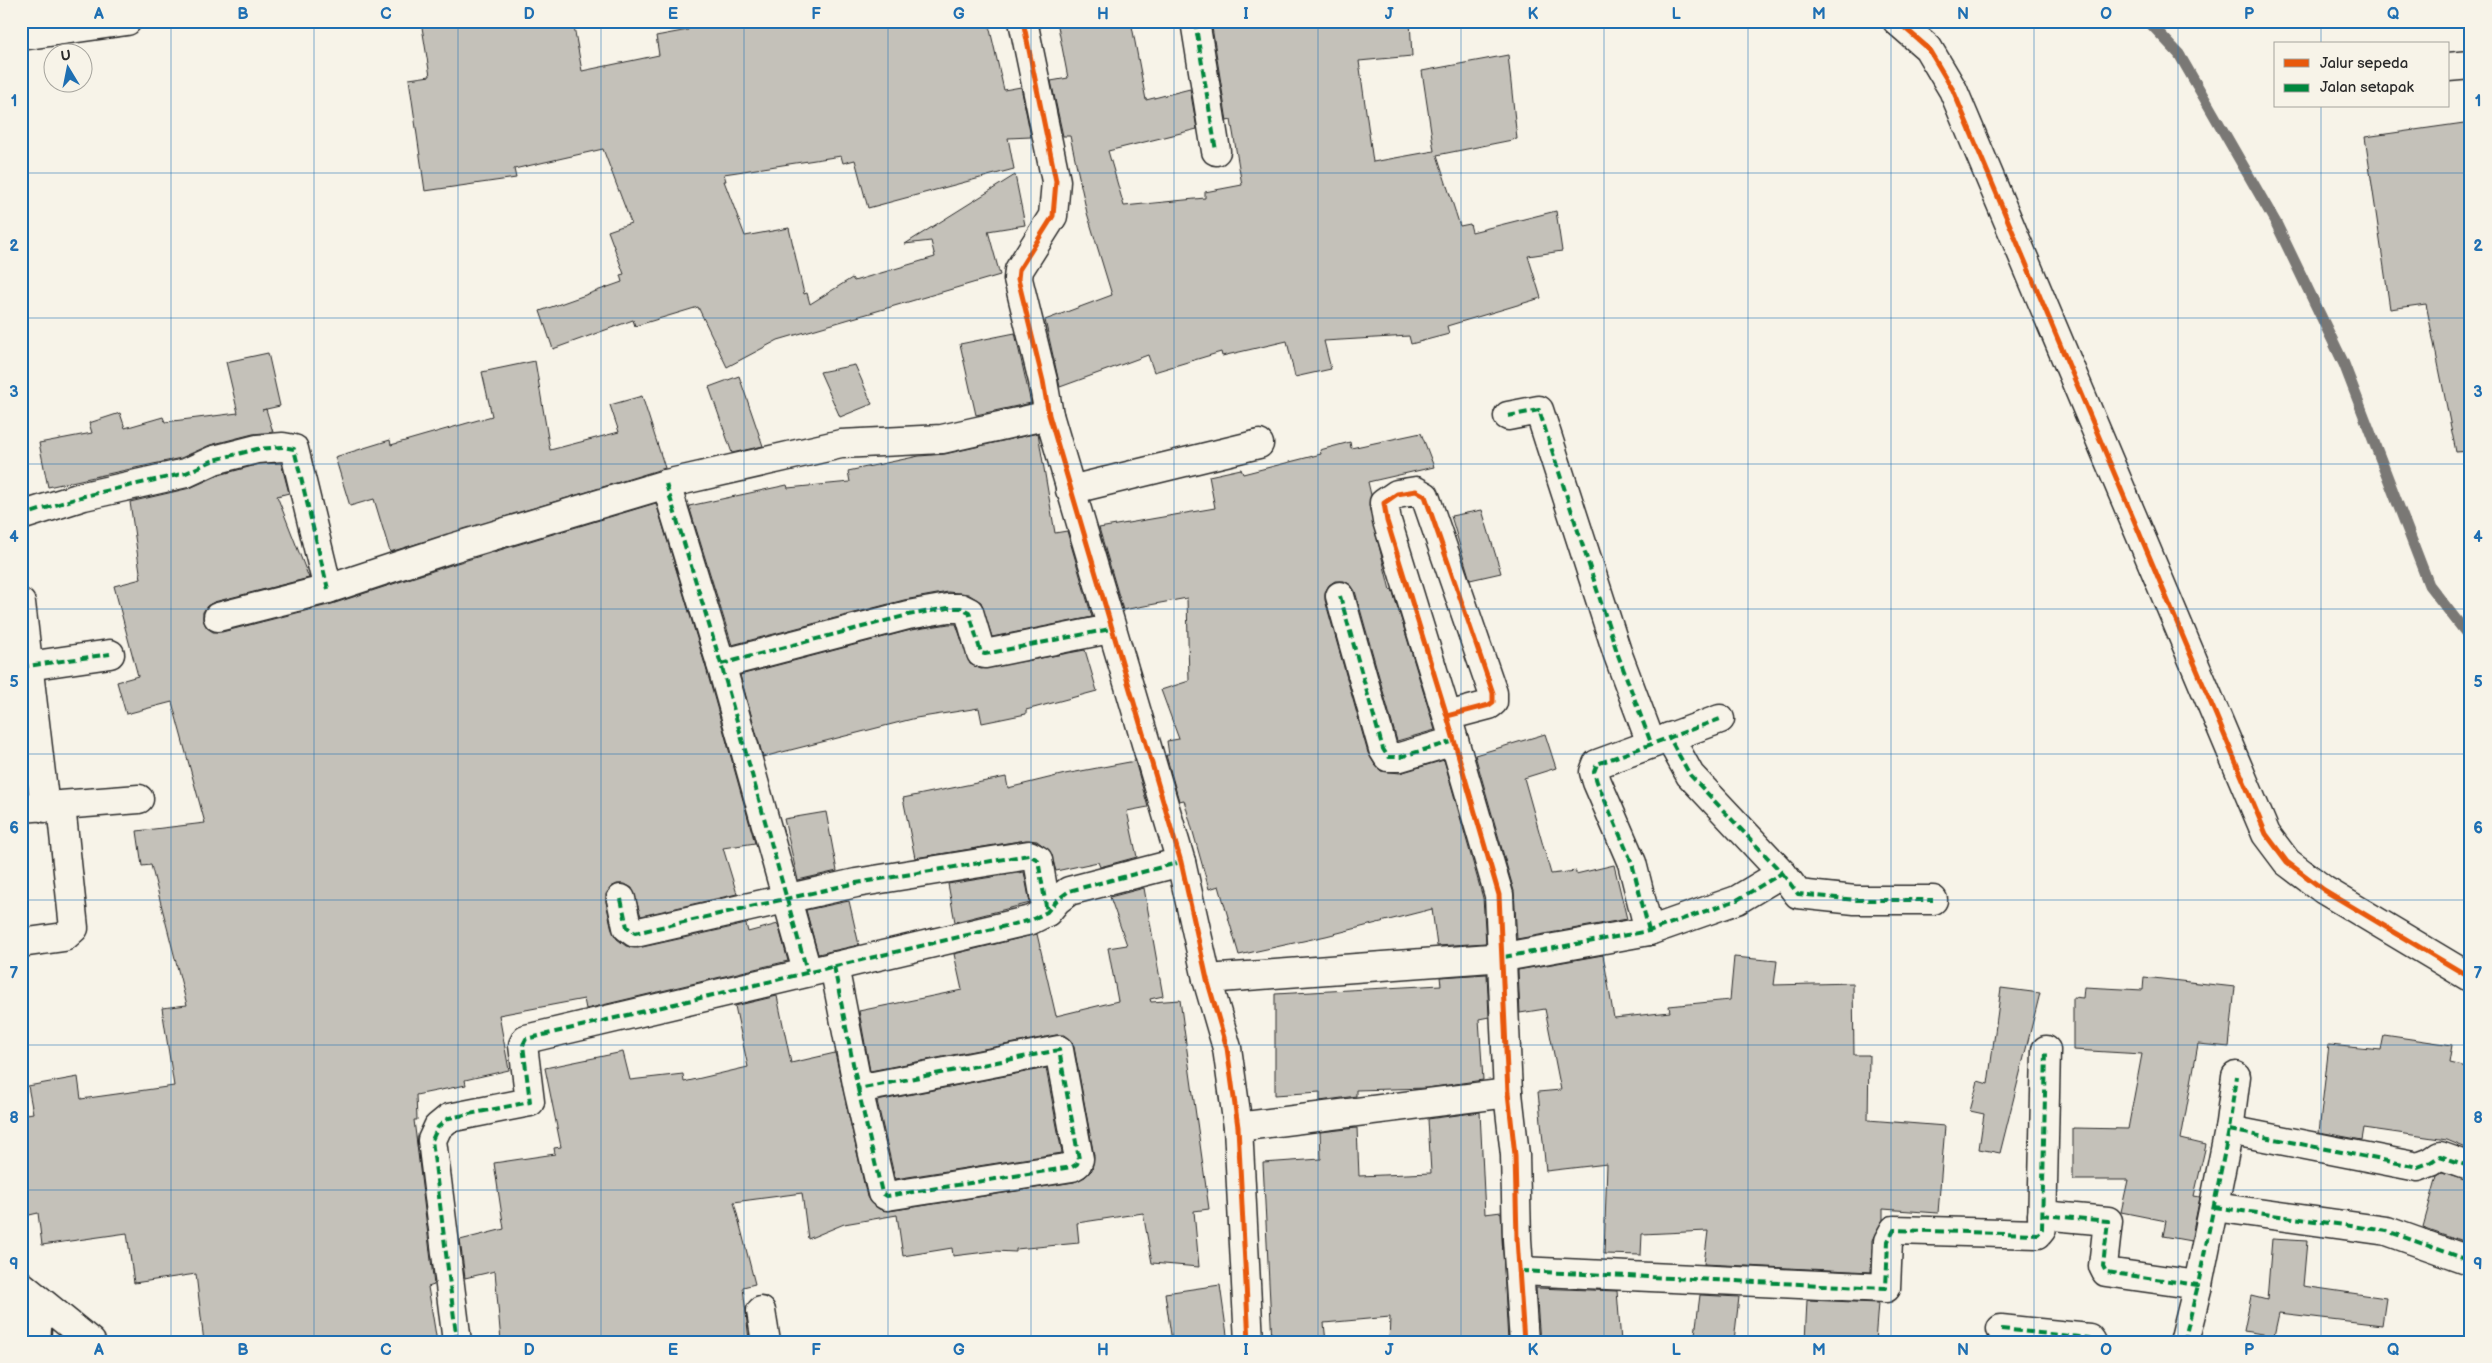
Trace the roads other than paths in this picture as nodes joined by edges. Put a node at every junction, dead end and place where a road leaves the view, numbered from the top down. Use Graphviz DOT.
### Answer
graph roads {
  1 [pos="127,21"];
  2 [pos="1023,21"];
  3 [pos="1195,21"];
  4 [pos="1897,21"];
  5 [pos="21,36"];
  6 [pos="2471,65"];
  7 [pos="2450,67"];
  8 [pos="1216,151"];
  9 [pos="1049,415"];
  10 [pos="1508,416"];
  11 [pos="1259,444"];
  12 [pos="666,484"];
  13 [pos="1070,490"];
  14 [pos="21,516"];
  15 [pos="328,589"];
  16 [pos="1340,596"];
  17 [pos="21,603"];
  18 [pos="218,617"];
  19 [pos="1110,629"];
  20 [pos="110,654"];
  21 [pos="721,664"];
  22 [pos="26,667"];
  23 [pos="1720,719"];
  24 [pos="1451,728"];
  25 [pos="1660,740"];
  26 [pos="139,799"];
  27 [pos="43,808"];
  28 [pos="1181,862"];
  29 [pos="1782,873"];
  30 [pos="786,898"];
  31 [pos="621,899"];
  32 [pos="1932,900"];
  33 [pos="1047,912"];
  34 [pos="1649,931"];
  35 [pos="21,943"];
  36 [pos="1504,957"];
  37 [pos="834,966"];
  38 [pos="807,971"];
  39 [pos="2471,978"];
  40 [pos="1206,979"];
  41 [pos="2046,1050"];
  42 [pos="2236,1076"];
  43 [pos="858,1089"];
  44 [pos="1508,1093"];
  45 [pos="1238,1127"];
  46 [pos="2229,1130"];
  47 [pos="2471,1167"];
  48 [pos="2214,1207"];
  49 [pos="2042,1215"];
  50 [pos="2471,1261"];
  51 [pos="1520,1271"];
  52 [pos="2198,1285"];
  53 [pos="30,1292"];
  54 [pos="761,1310"];
  55 [pos="2001,1328"];
  56 [pos="36,1342"];
  57 [pos="91,1342"];
  58 [pos="457,1342"];
  59 [pos="766,1342"];
  60 [pos="1249,1342"];
  61 [pos="1524,1342"];
  62 [pos="2092,1342"];
  63 [pos="2184,1342"];
  1 -- 5 [label="street"];
  2 -- 9 [label="street"];
  3 -- 8 [label="street"];
  4 -- 39 [label="street"];
  6 -- 7 [label="street"];
  9 -- 12 [label="street"];
  9 -- 13 [label="street"];
  10 -- 25 [label="street"];
  11 -- 13 [label="street"];
  12 -- 15 [label="street"];
  12 -- 21 [label="street"];
  13 -- 19 [label="street"];
  14 -- 15 [label="street"];
  15 -- 18 [label="street"];
  16 -- 24 [label="street"];
  17 -- 22 [label="street"];
  19 -- 21 [label="street"];
  19 -- 28 [label="street"];
  20 -- 22 [label="street"];
  21 -- 30 [label="street"];
  22 -- 27 [label="street"];
  23 -- 25 [label="street"];
  24 -- 24 [label="street"];
  24 -- 36 [label="street"];
  25 -- 29 [label="street"];
  25 -- 34 [label="street"];
  26 -- 27 [label="street"];
  27 -- 35 [label="street"];
  28 -- 33 [label="street"];
  28 -- 40 [label="street"];
  29 -- 32 [label="street"];
  29 -- 34 [label="street"];
  30 -- 31 [label="street"];
  30 -- 33 [label="street"];
  30 -- 38 [label="street"];
  33 -- 37 [label="street"];
  34 -- 36 [label="street"];
  36 -- 40 [label="street"];
  36 -- 44 [label="street"];
  37 -- 38 [label="street"];
  37 -- 43 [label="street"];
  38 -- 58 [label="street"];
  40 -- 45 [label="street"];
  41 -- 49 [label="street"];
  42 -- 46 [label="street"];
  43 -- 43 [label="street"];
  44 -- 45 [label="street"];
  44 -- 51 [label="street"];
  45 -- 60 [label="street"];
  46 -- 47 [label="street"];
  46 -- 48 [label="street"];
  48 -- 50 [label="street"];
  48 -- 52 [label="street"];
  49 -- 51 [label="street"];
  49 -- 52 [label="street"];
  51 -- 61 [label="street"];
  52 -- 63 [label="street"];
  53 -- 56 [label="street"];
  53 -- 57 [label="street"];
  54 -- 59 [label="street"];
  55 -- 62 [label="street"];
}
